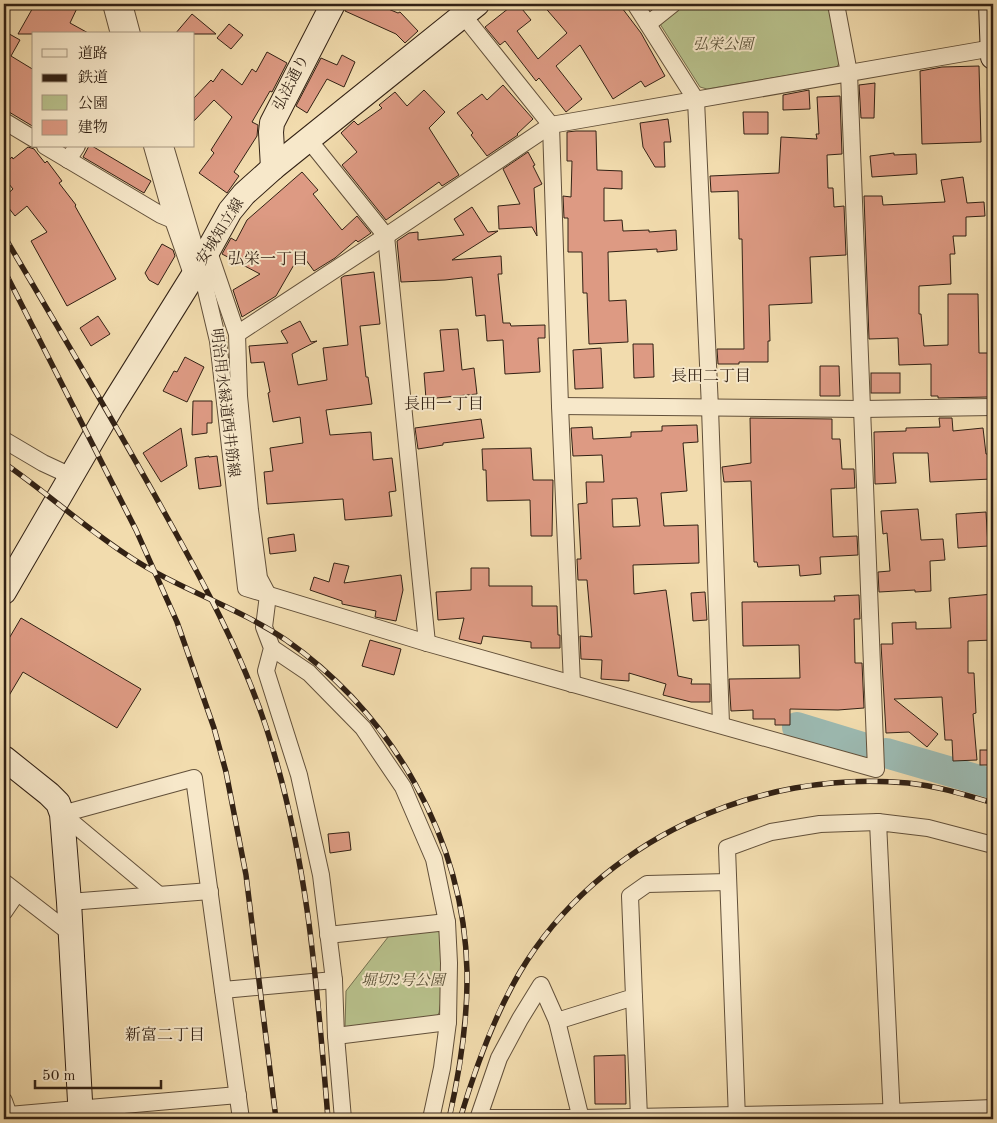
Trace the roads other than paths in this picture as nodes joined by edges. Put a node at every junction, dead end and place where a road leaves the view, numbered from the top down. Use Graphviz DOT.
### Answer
graph roads {
  1 [pos="110,4"];
  2 [pos="124,4"];
  3 [pos="333,4"];
  4 [pos="635,4"];
  5 [pos="672,4"];
  6 [pos="836,4"];
  7 [pos="991,4"];
  8 [pos="470,9"];
  9 [pos="648,24"];
  10 [pos="118,32"];
  11 [pos="131,32"];
  12 [pos="993,48"];
  13 [pos="993,58"];
  14 [pos="849,73"];
  15 [pos="696,100"];
  16 [pos="4,121"];
  17 [pos="551,125"];
  18 [pos="32,138"];
  19 [pos="308,139"];
  20 [pos="48,148"];
  21 [pos="76,148"];
  22 [pos="153,148"];
  23 [pos="166,148"];
  24 [pos="68,160"];
  25 [pos="273,168"];
  26 [pos="173,220"];
  27 [pos="386,236"];
  28 [pos="200,264"];
  29 [pos="237,334"];
  30 [pos="560,406"];
  31 [pos="710,408"];
  32 [pos="993,408"];
  33 [pos="862,409"];
  34 [pos="4,440"];
  35 [pos="71,476"];
  36 [pos="5,586"];
  37 [pos="268,595"];
  38 [pos="428,643"];
  39 [pos="272,648"];
  40 [pos="572,684"];
  41 [pos="721,724"];
  42 [pos="4,758"];
  43 [pos="62,814"];
  44 [pos="878,822"];
  45 [pos="993,845"];
  46 [pos="4,882"];
  47 [pos="728,882"];
  48 [pos="210,891"];
  49 [pos="17,893"];
  50 [pos="159,895"];
  51 [pos="69,902"];
  52 [pos="4,912"];
  53 [pos="448,922"];
  54 [pos="70,933"];
  55 [pos="328,935"];
  56 [pos="334,980"];
  57 [pos="223,990"];
  58 [pos="634,997"];
  59 [pos="557,1021"];
  60 [pos="448,1022"];
  61 [pos="336,1036"];
  62 [pos="238,1095"];
  63 [pos="993,1108"];
  64 [pos="5,1112"];
  65 [pos="80,1114"];
  66 [pos="892,1116"];
  67 [pos="639,1117"];
  68 [pos="737,1117"];
  69 [pos="478,1118"];
  70 [pos="241,1119"];
  71 [pos="343,1119"];
  72 [pos="431,1119"];
  73 [pos="581,1119"];
  1 -- 10 [label="street"];
  2 -- 11 [label="street"];
  3 -- 25 [label="main road, 弘法通り"];
  4 -- 9 [label="street"];
  5 -- 9 [label="street"];
  6 -- 14 [label="street"];
  7 -- 12 [label="main road"];
  8 -- 17 [label="street"];
  8 -- 19 [label="main road, 安城知立線"];
  9 -- 15 [label="street"];
  12 -- 13 [label="main road"];
  12 -- 14 [label="street"];
  14 -- 15 [label="street"];
  14 -- 33 [label="street"];
  15 -- 17 [label="street"];
  15 -- 31 [label="street"];
  16 -- 18 [label="street"];
  17 -- 27 [label="street"];
  17 -- 30 [label="street"];
  19 -- 25 [label="main road, 安城知立線"];
  19 -- 27 [label="street"];
  20 -- 24 [label="street"];
  21 -- 24 [label="street"];
  22 -- 26 [label="street"];
  23 -- 28 [label="street, 明治用水緑道西井筋線"];
  24 -- 26 [label="street"];
  25 -- 28 [label="main road, 安城知立線"];
  26 -- 28 [label="street"];
  27 -- 29 [label="street"];
  27 -- 38 [label="street"];
  28 -- 29 [label="street"];
  28 -- 35 [label="main road, 安城知立線"];
  28 -- 37 [label="street, 明治用水緑道西井筋線"];
  29 -- 37 [label="street"];
  30 -- 31 [label="street"];
  30 -- 40 [label="street"];
  31 -- 33 [label="street"];
  31 -- 41 [label="street"];
  32 -- 33 [label="street"];
  33 -- 41 [label="street"];
  34 -- 35 [label="street"];
  35 -- 36 [label="main road, 安城知立線"];
  37 -- 38 [label="street"];
  37 -- 39 [label="street"];
  38 -- 40 [label="street"];
  39 -- 53 [label="street"];
  39 -- 55 [label="street"];
  40 -- 41 [label="street"];
  42 -- 43 [label="main road"];
  43 -- 48 [label="street"];
  43 -- 50 [label="street"];
  43 -- 51 [label="main road"];
  44 -- 45 [label="street"];
  44 -- 47 [label="street"];
  44 -- 66 [label="street"];
  46 -- 49 [label="street"];
  47 -- 58 [label="street"];
  47 -- 68 [label="street"];
  48 -- 50 [label="street"];
  48 -- 57 [label="street"];
  49 -- 52 [label="street"];
  49 -- 54 [label="street"];
  50 -- 51 [label="street"];
  51 -- 54 [label="main road"];
  53 -- 55 [label="street"];
  53 -- 60 [label="street"];
  54 -- 65 [label="main road"];
  55 -- 56 [label="street"];
  56 -- 57 [label="street"];
  56 -- 61 [label="street"];
  57 -- 62 [label="street"];
  58 -- 59 [label="street"];
  58 -- 67 [label="street"];
  59 -- 69 [label="street"];
  59 -- 73 [label="street"];
  60 -- 61 [label="street"];
  60 -- 72 [label="street"];
  61 -- 71 [label="street"];
  62 -- 65 [label="street"];
  62 -- 70 [label="street"];
  63 -- 66 [label="street"];
  64 -- 65 [label="street"];
  66 -- 68 [label="street"];
  67 -- 68 [label="street"];
  67 -- 73 [label="street"];
  69 -- 73 [label="street"];
}
